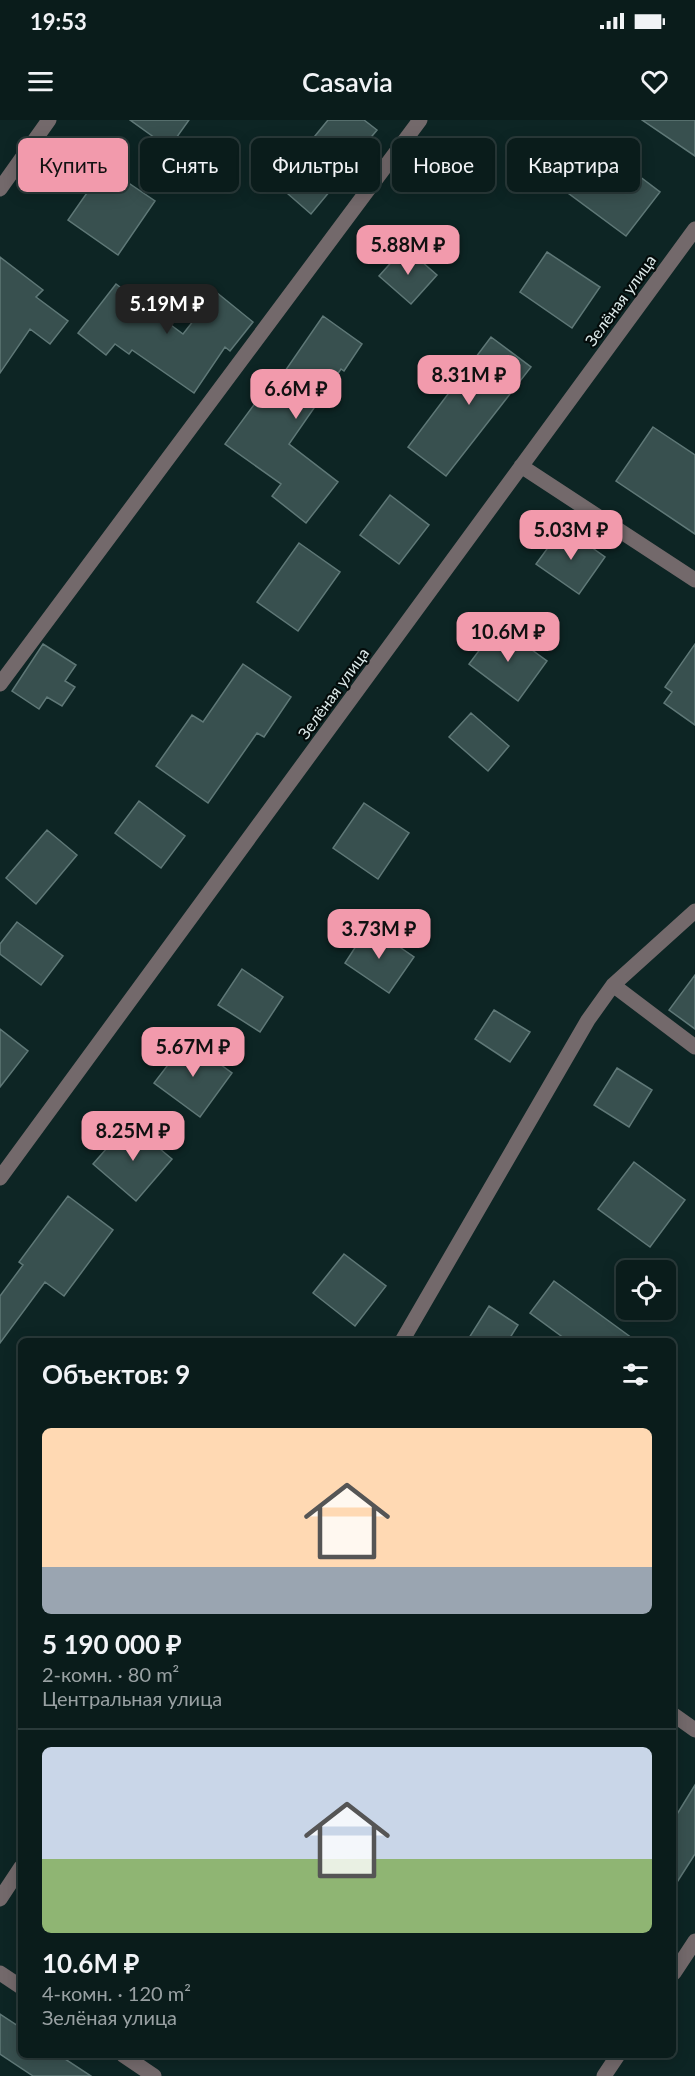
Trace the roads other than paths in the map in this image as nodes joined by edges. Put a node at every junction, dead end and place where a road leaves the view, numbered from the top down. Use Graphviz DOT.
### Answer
graph roads {
  1 [pos="49,120"];
  2 [pos="420,120"];
  3 [pos="0,189"];
  4 [pos="695,229"];
  5 [pos="521,466"];
  6 [pos="695,580"];
  7 [pos="0,684"];
  8 [pos="695,911"];
  9 [pos="613,985"];
  10 [pos="695,1047"];
  11 [pos="0,1178"];
  12 [pos="404,1338"];
  13 [pos="676,1716"];
  14 [pos="695,1730"];
  15 [pos="18,1872"];
  16 [pos="0,1899"];
  17 [pos="695,1941"];
  18 [pos="676,1970"];
  19 [pos="0,1973"];
  20 [pos="18,1985"];
  21 [pos="127,2058"];
  22 [pos="616,2058"];
  23 [pos="154,2076"];
  24 [pos="604,2076"];
  1 -- 3 [label="street"];
  2 -- 7 [label="street"];
  4 -- 5 [label="street, Зелёная улица"];
  5 -- 6 [label="street"];
  5 -- 11 [label="street, Зелёная улица"];
  8 -- 9 [label="street"];
  9 -- 10 [label="street"];
  9 -- 12 [label="street"];
  13 -- 14 [label="street"];
  15 -- 16 [label="street"];
  17 -- 18 [label="street"];
  19 -- 20 [label="street"];
  21 -- 23 [label="street"];
  22 -- 24 [label="street"];
}
